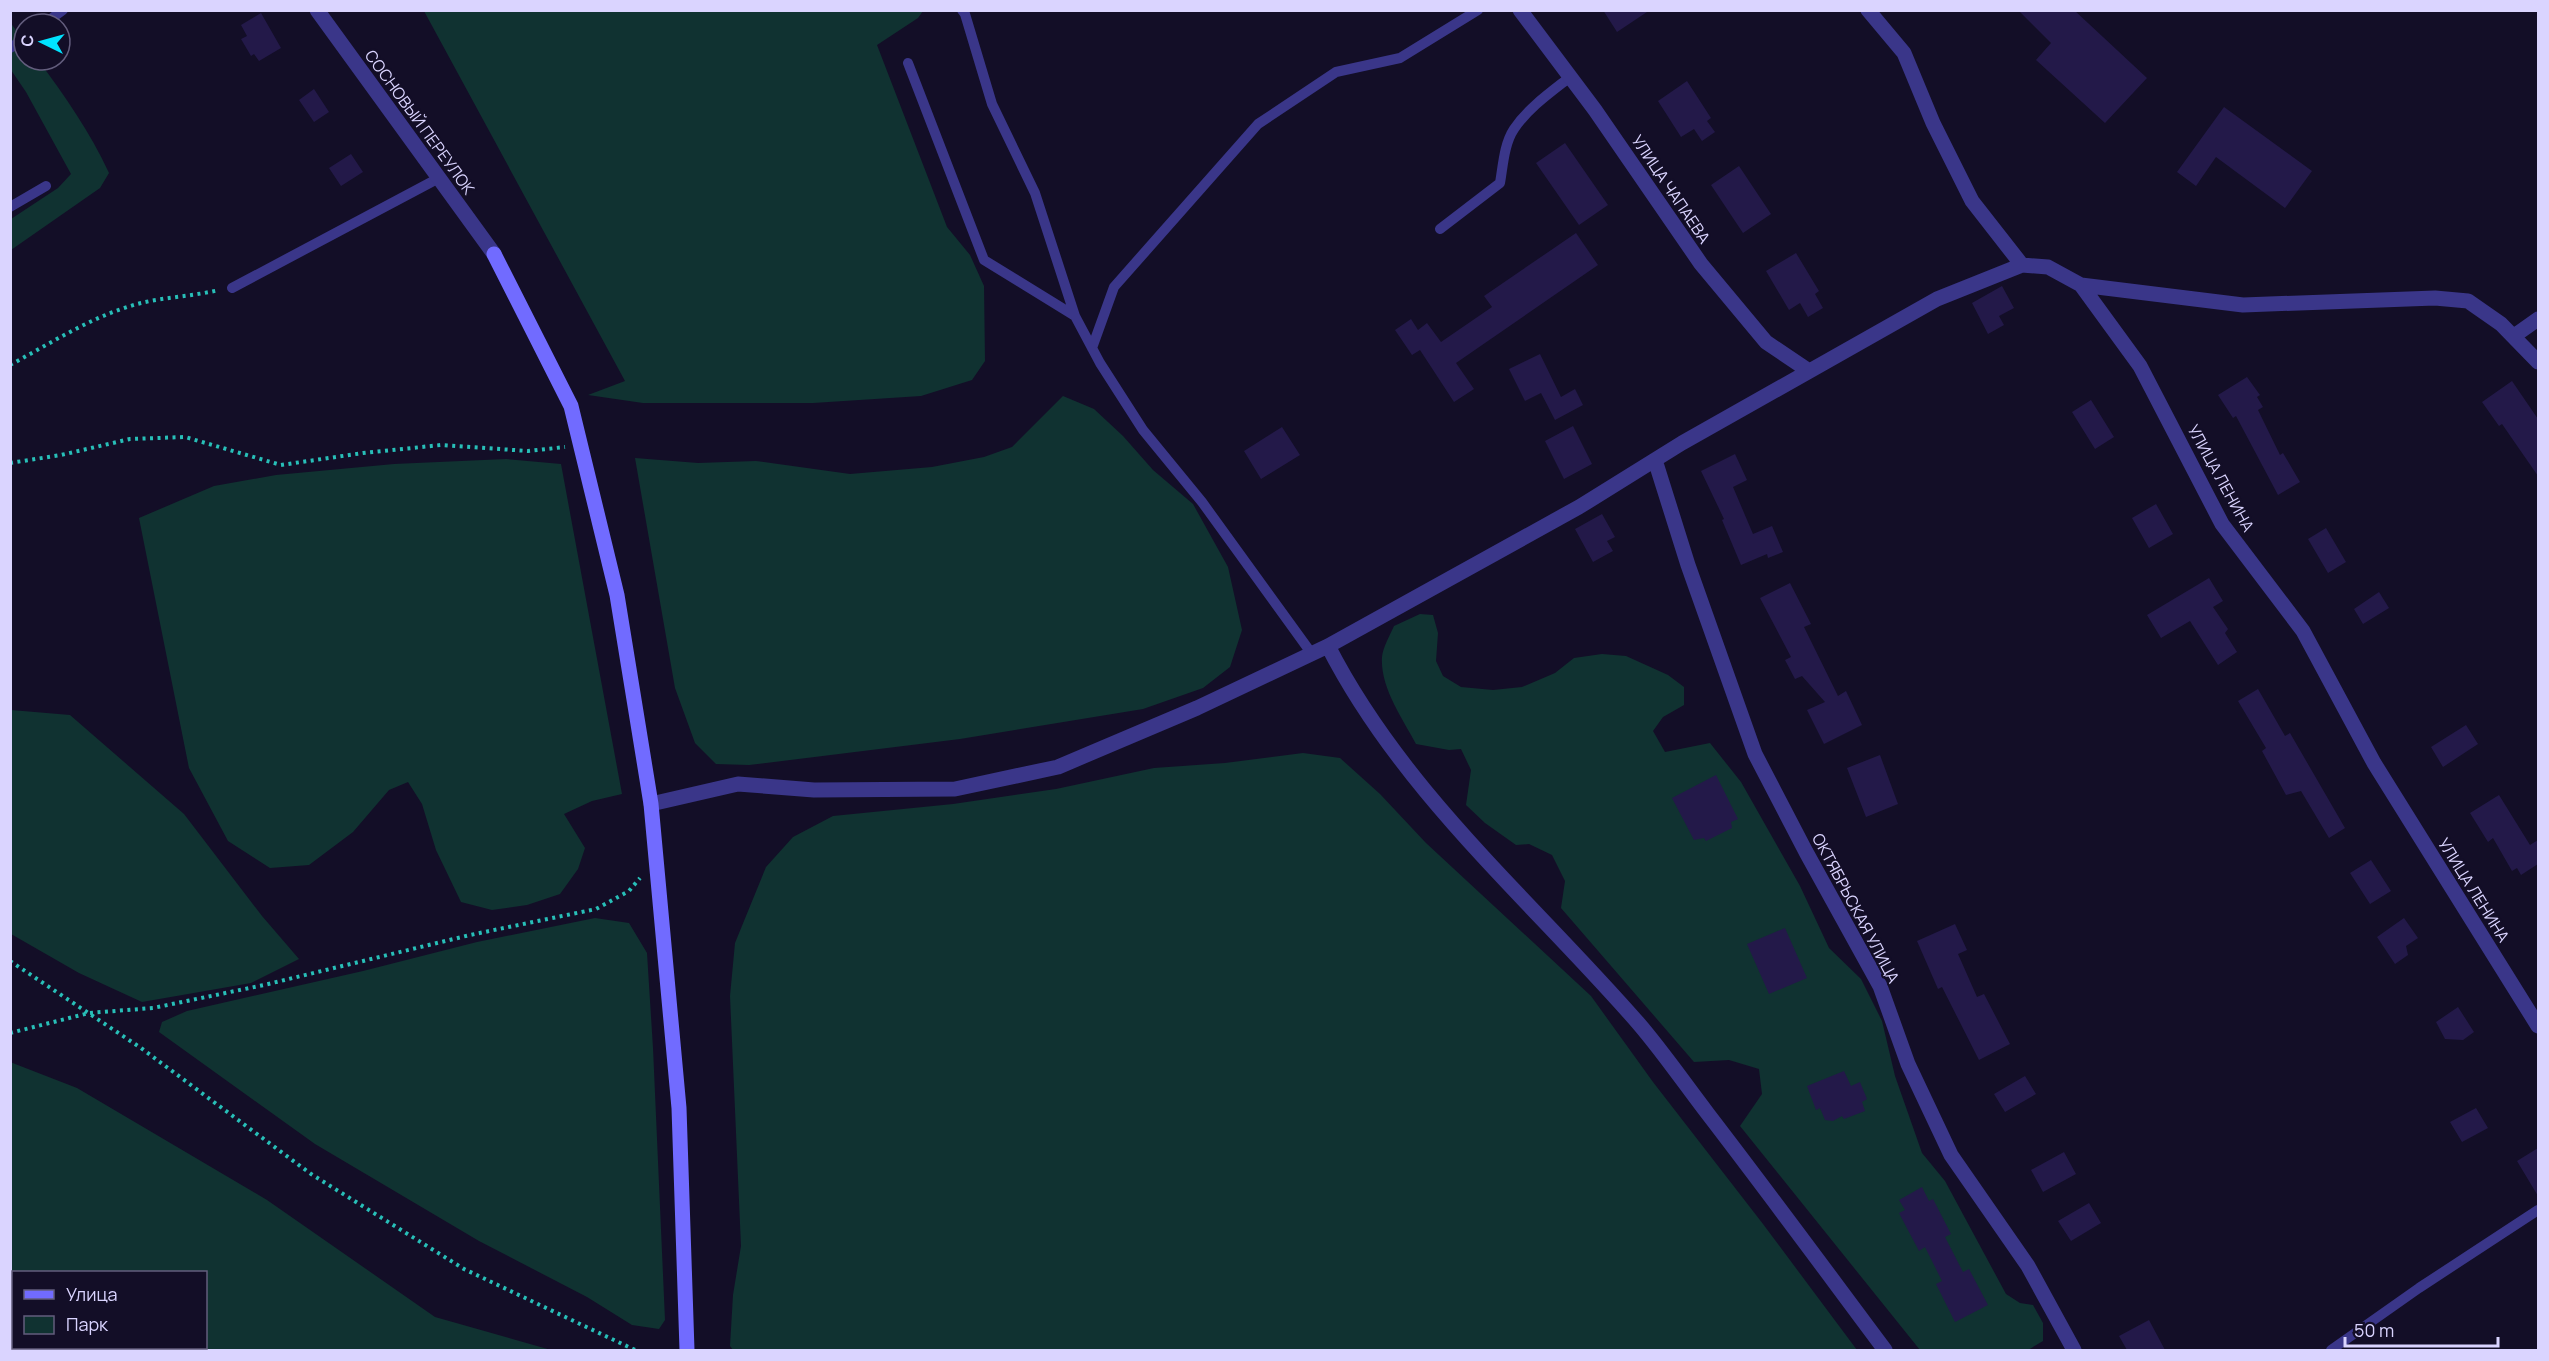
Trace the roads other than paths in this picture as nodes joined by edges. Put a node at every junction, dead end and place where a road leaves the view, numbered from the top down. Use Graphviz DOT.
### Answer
graph roads {
  1 [pos="317,10"];
  2 [pos="962,10"];
  3 [pos="1478,10"];
  4 [pos="1520,10"];
  5 [pos="1868,10"];
  6 [pos="908,63"];
  7 [pos="1570,77"];
  8 [pos="439,178"];
  9 [pos="46,186"];
  10 [pos="10,207"];
  11 [pos="1440,229"];
  12 [pos="2022,265"];
  13 [pos="2081,285"];
  14 [pos="232,288"];
  15 [pos="1075,316"];
  16 [pos="2538,319"];
  17 [pos="2514,336"];
  18 [pos="1092,348"];
  19 [pos="2538,362"];
  20 [pos="1809,371"];
  21 [pos="1655,460"];
  22 [pos="1328,646"];
  23 [pos="1312,654"];
  24 [pos="651,804"];
  25 [pos="2538,1026"];
  26 [pos="2538,1210"];
  27 [pos="687,1350"];
  28 [pos="1885,1350"];
  29 [pos="2074,1350"];
  30 [pos="2331,1350"];
  1 -- 8 [label="street, СОСНОВЫЙ ПЕРЕУЛОК"];
  2 -- 15 [label="lane"];
  3 -- 18 [label="lane"];
  4 -- 7 [label="street, УЛИЦА ЧАПАЕВА"];
  5 -- 12 [label="street"];
  6 -- 15 [label="lane"];
  7 -- 11 [label="lane"];
  7 -- 20 [label="street, УЛИЦА ЧАПАЕВА"];
  8 -- 14 [label="lane"];
  8 -- 24 [label="street, СОСНОВЫЙ ПЕРЕУЛОК"];
  9 -- 10 [label="lane"];
  12 -- 13 [label="street, УЛИЦА ЛЕНИНА"];
  12 -- 20 [label="street"];
  13 -- 17 [label="street"];
  13 -- 25 [label="street, УЛИЦА ЛЕНИНА"];
  15 -- 18 [label="lane"];
  16 -- 17 [label="street"];
  17 -- 19 [label="street"];
  18 -- 23 [label="lane"];
  20 -- 21 [label="street"];
  21 -- 22 [label="street"];
  21 -- 29 [label="street, ОКТЯБРЬСКАЯ УЛИЦА"];
  22 -- 23 [label="street"];
  22 -- 28 [label="street"];
  23 -- 24 [label="street"];
  24 -- 27 [label="street"];
  26 -- 30 [label="lane"];
}
